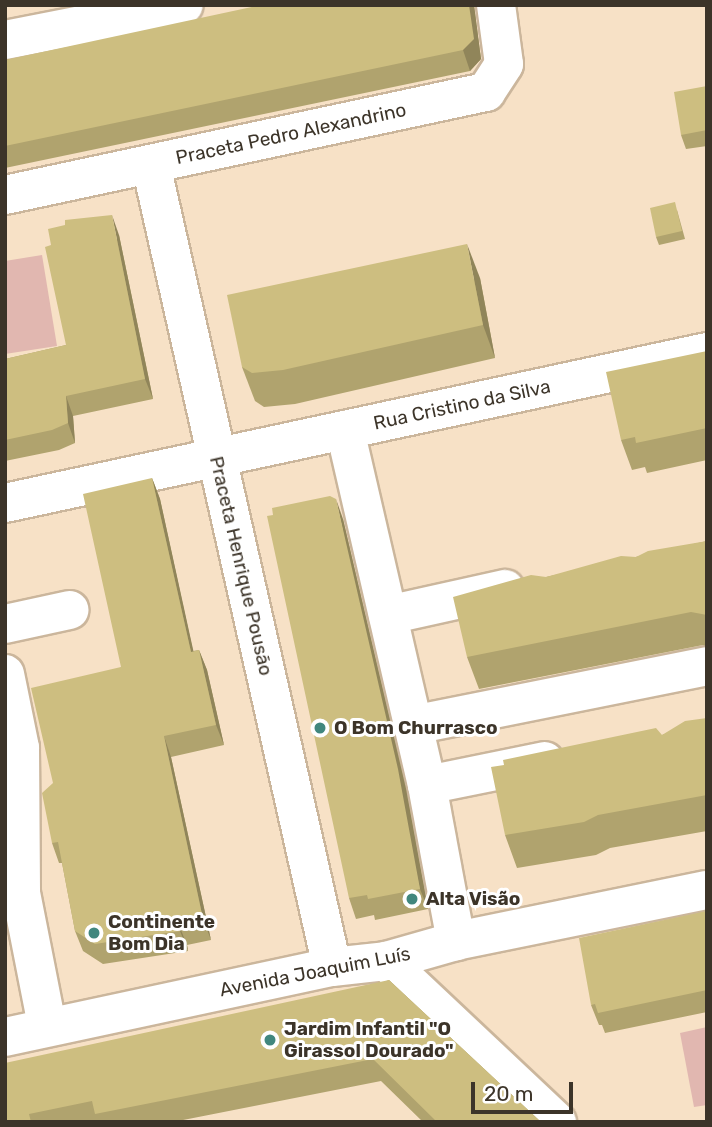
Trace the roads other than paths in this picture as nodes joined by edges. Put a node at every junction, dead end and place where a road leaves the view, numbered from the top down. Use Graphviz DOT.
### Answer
graph roads {
  1 [pos="184,5"];
  2 [pos="496,5"];
  3 [pos="5,40"];
  4 [pos="151,165"];
  5 [pos="5,195"];
  6 [pos="707,352"];
  7 [pos="345,430"];
  8 [pos="217,458"];
  9 [pos="5,503"];
  10 [pos="536,582"];
  11 [pos="69,610"];
  12 [pos="388,614"];
  13 [pos="5,624"];
  14 [pos="707,666"];
  15 [pos="5,674"];
  16 [pos="413,725"];
  17 [pos="587,752"];
  18 [pos="426,785"];
  19 [pos="707,890"];
  20 [pos="456,941"];
  21 [pos="386,961"];
  22 [pos="332,967"];
  23 [pos="47,1026"];
  24 [pos="5,1037"];
  25 [pos="557,1122"];
  1 -- 3 [label="street"];
  2 -- 4 [label="street, Praceta Pedro Alexandrino"];
  4 -- 5 [label="street, Praceta Pedro Alexandrino"];
  4 -- 8 [label="street, Praceta Henrique Pousão"];
  6 -- 7 [label="street, Rua Cristino da Silva"];
  7 -- 8 [label="street, Rua Cristino da Silva"];
  7 -- 12 [label="street"];
  8 -- 9 [label="street, Rua Cristino da Silva"];
  8 -- 22 [label="street, Praceta Henrique Pousão"];
  10 -- 12 [label="street"];
  11 -- 13 [label="street"];
  12 -- 16 [label="street"];
  14 -- 16 [label="street"];
  15 -- 23 [label="street"];
  16 -- 18 [label="street"];
  17 -- 18 [label="street"];
  18 -- 20 [label="street"];
  19 -- 20 [label="street, Avenida Joaquim Luís"];
  20 -- 21 [label="street, Avenida Joaquim Luís"];
  21 -- 22 [label="street, Avenida Joaquim Luís"];
  21 -- 25 [label="street"];
  22 -- 23 [label="street, Avenida Joaquim Luís"];
  23 -- 24 [label="street, Avenida Joaquim Luís"];
}
